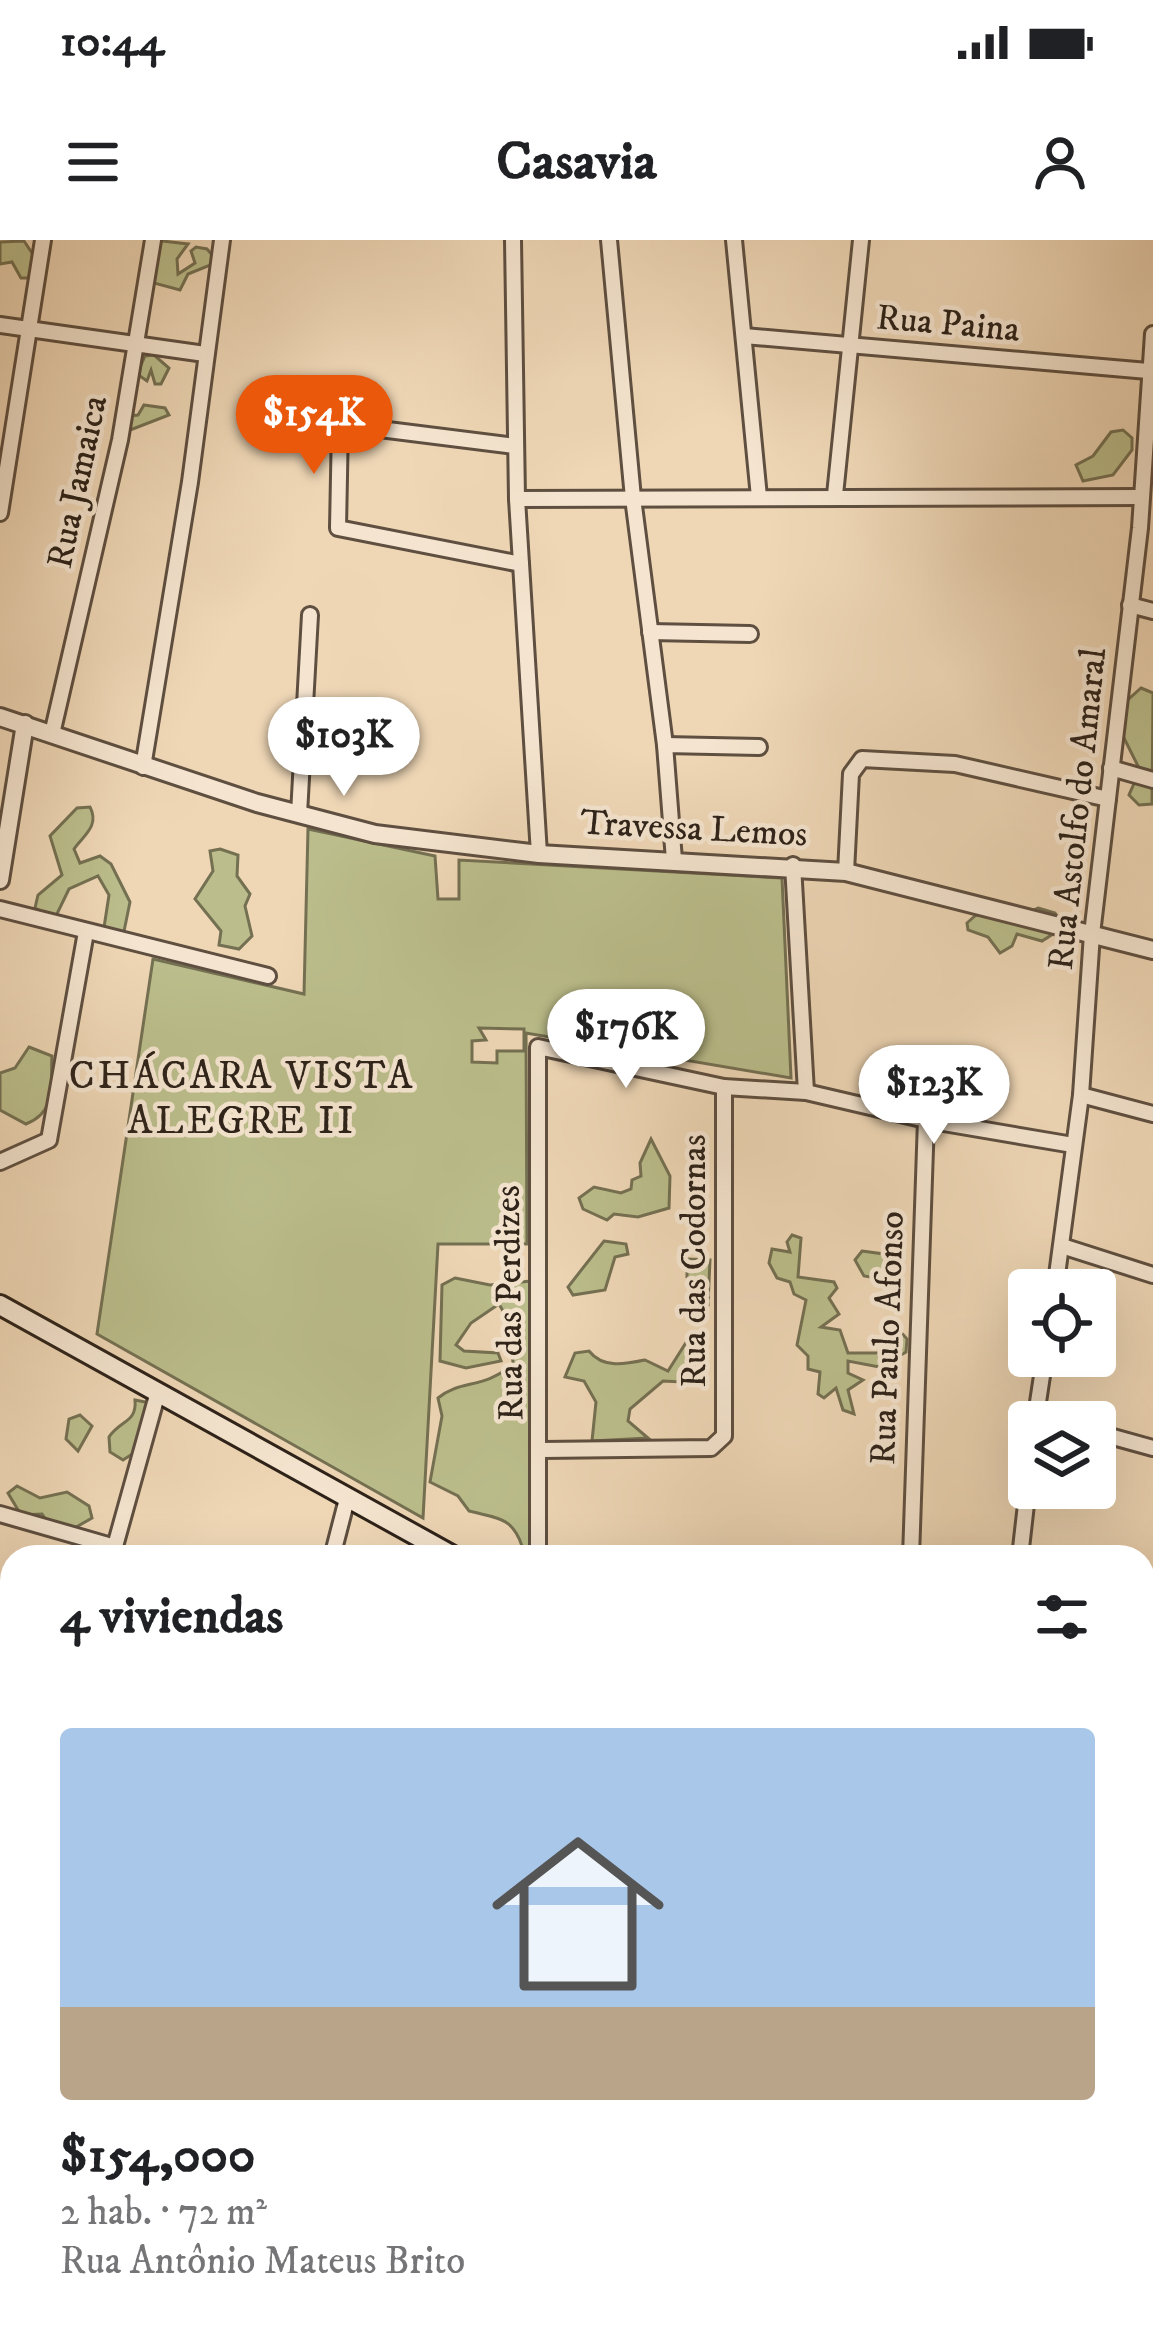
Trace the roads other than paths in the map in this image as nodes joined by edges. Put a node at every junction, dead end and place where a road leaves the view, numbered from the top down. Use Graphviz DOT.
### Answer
graph roads {
  1 [pos="43,240"];
  2 [pos="153,240"];
  3 [pos="222,240"];
  4 [pos="513,240"];
  5 [pos="610,240"];
  6 [pos="734,240"];
  7 [pos="861,240"];
  8 [pos="0,325"];
  9 [pos="29,327"];
  10 [pos="1153,334"];
  11 [pos="744,336"];
  12 [pos="135,343"];
  13 [pos="848,346"];
  14 [pos="205,354"];
  15 [pos="1148,371"];
  16 [pos="515,446"];
  17 [pos="835,495"];
  18 [pos="759,497"];
  19 [pos="1140,497"];
  20 [pos="633,498"];
  21 [pos="517,499"];
  22 [pos="0,513"];
  23 [pos="1146,528"];
  24 [pos="521,564"];
  25 [pos="1130,605"];
  26 [pos="1153,611"];
  27 [pos="310,615"];
  28 [pos="650,632"];
  29 [pos="750,634"];
  30 [pos="0,717"];
  31 [pos="25,724"];
  32 [pos="52,734"];
  33 [pos="665,745"];
  34 [pos="759,748"];
  35 [pos="143,767"];
  36 [pos="1112,768"];
  37 [pos="1153,780"];
  38 [pos="1108,799"];
  39 [pos="299,814"];
  40 [pos="539,854"];
  41 [pos="674,860"];
  42 [pos="793,865"];
  43 [pos="846,872"];
  44 [pos="0,880"];
  45 [pos="0,909"];
  46 [pos="86,932"];
  47 [pos="1092,934"];
  48 [pos="1153,950"];
  49 [pos="268,976"];
  50 [pos="724,1087"];
  51 [pos="806,1093"];
  52 [pos="1081,1095"];
  53 [pos="1153,1114"];
  54 [pos="926,1120"];
  55 [pos="1073,1145"];
  56 [pos="0,1162"];
  57 [pos="1062,1246"];
  58 [pos="1058,1269"];
  59 [pos="1153,1275"];
  60 [pos="0,1305"];
  61 [pos="158,1392"];
  62 [pos="1116,1438"];
  63 [pos="1153,1448"];
  64 [pos="542,1450"];
  65 [pos="347,1499"];
  66 [pos="1025,1509"];
  67 [pos="0,1514"];
  68 [pos="92,1545"];
  69 [pos="115,1545"];
  70 [pos="335,1545"];
  71 [pos="433,1545"];
  72 [pos="538,1545"];
  73 [pos="911,1545"];
  74 [pos="1021,1545"];
  1 -- 9 [label="street"];
  2 -- 12 [label="street, Rua Jamaica"];
  3 -- 14 [label="street"];
  4 -- 16 [label="street"];
  5 -- 20 [label="street"];
  6 -- 11 [label="street"];
  7 -- 13 [label="street"];
  8 -- 9 [label="street"];
  9 -- 12 [label="street"];
  9 -- 22 [label="street"];
  10 -- 15 [label="street, Rua Astolfo do Amaral"];
  11 -- 13 [label="street, Rua Paina"];
  11 -- 18 [label="street"];
  12 -- 14 [label="street"];
  12 -- 32 [label="street, Rua Jamaica"];
  13 -- 15 [label="street, Rua Paina"];
  13 -- 17 [label="street"];
  14 -- 35 [label="street"];
  15 -- 19 [label="street, Rua Astolfo do Amaral"];
  16 -- 21 [label="street"];
  16 -- 24 [label="street"];
  17 -- 18 [label="street"];
  17 -- 19 [label="street"];
  18 -- 20 [label="street"];
  19 -- 23 [label="street, Rua Astolfo do Amaral"];
  20 -- 21 [label="street"];
  20 -- 28 [label="street"];
  21 -- 24 [label="street"];
  23 -- 25 [label="street, Rua Astolfo do Amaral"];
  24 -- 40 [label="street"];
  25 -- 26 [label="street"];
  25 -- 36 [label="street, Rua Astolfo do Amaral"];
  27 -- 39 [label="street"];
  28 -- 29 [label="street"];
  28 -- 33 [label="street"];
  30 -- 31 [label="street, Travessa Lemos"];
  31 -- 32 [label="street, Travessa Lemos"];
  31 -- 44 [label="street"];
  32 -- 35 [label="street, Travessa Lemos"];
  33 -- 34 [label="street"];
  33 -- 41 [label="street"];
  35 -- 39 [label="street, Travessa Lemos"];
  36 -- 37 [label="street"];
  36 -- 38 [label="street, Rua Astolfo do Amaral"];
  38 -- 43 [label="street"];
  38 -- 47 [label="street, Rua Astolfo do Amaral"];
  39 -- 40 [label="street, Travessa Lemos"];
  40 -- 41 [label="street, Travessa Lemos"];
  41 -- 42 [label="street, Travessa Lemos"];
  42 -- 43 [label="street, Travessa Lemos"];
  42 -- 51 [label="street"];
  43 -- 47 [label="street, Travessa Lemos"];
  45 -- 46 [label="street"];
  46 -- 49 [label="street"];
  46 -- 56 [label="street"];
  47 -- 48 [label="street, Travessa Lemos"];
  47 -- 52 [label="street, Rua Astolfo do Amaral"];
  50 -- 51 [label="street"];
  50 -- 64 [label="street, Rua das Codornas"];
  50 -- 64 [label="street, Rua das Perdizes"];
  51 -- 54 [label="street"];
  52 -- 53 [label="street"];
  52 -- 55 [label="street, Rua Astolfo do Amaral"];
  54 -- 55 [label="street"];
  54 -- 73 [label="street, Rua Paulo Afonso"];
  55 -- 57 [label="street, Rua Astolfo do Amaral"];
  57 -- 58 [label="street, Rua Astolfo do Amaral"];
  57 -- 59 [label="street"];
  60 -- 61 [label="main road"];
  61 -- 65 [label="main road"];
  61 -- 69 [label="street"];
  62 -- 63 [label="street"];
  64 -- 72 [label="street, Rua das Perdizes"];
  65 -- 70 [label="street"];
  65 -- 71 [label="main road"];
  66 -- 74 [label="street"];
  67 -- 68 [label="street"];
}
